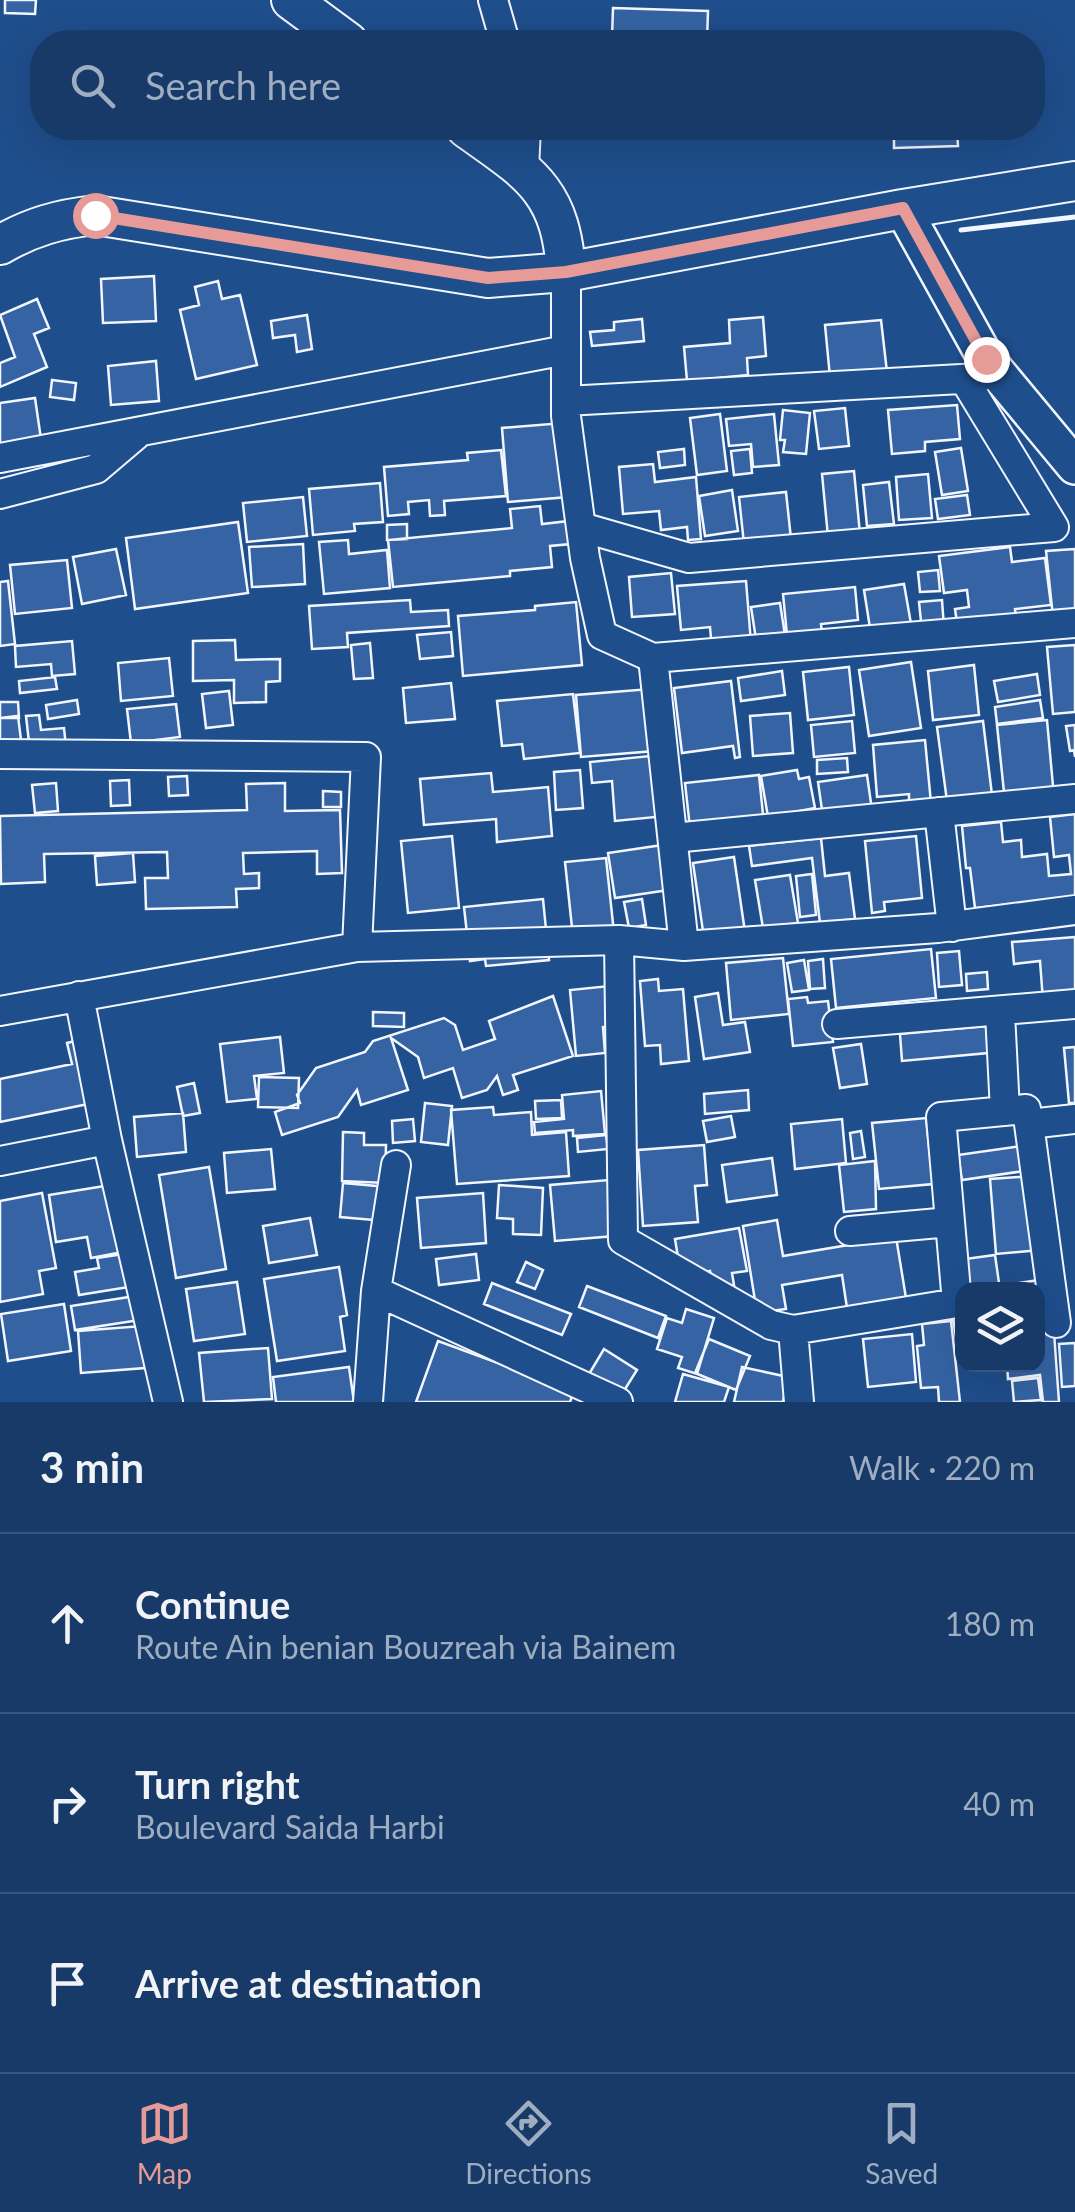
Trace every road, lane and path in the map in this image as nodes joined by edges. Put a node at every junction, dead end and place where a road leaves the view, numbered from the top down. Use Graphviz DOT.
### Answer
graph roads {
  1 [pos="290,0"];
  2 [pos="493,0"];
  3 [pos="331,30"];
  4 [pos="502,30"];
  5 [pos="483,140"];
  6 [pos="525,140"];
  7 [pos="524,169"];
  8 [pos="1075,181"];
  9 [pos="903,208"];
  10 [pos="0,245"];
  11 [pos="566,272"];
  12 [pos="566,350"];
  13 [pos="1001,377"];
  14 [pos="964,379"];
  15 [pos="566,401"];
  16 [pos="141,431"];
  17 [pos="0,458"];
  18 [pos="1075,466"];
  19 [pos="0,494"];
  20 [pos="581,527"];
  21 [pos="1075,624"];
  22 [pos="653,658"];
  23 [pos="0,754"];
  24 [pos="1075,799"];
  25 [pos="939,812"];
  26 [pos="673,838"];
  27 [pos="1075,910"];
  28 [pos="952,927"];
  29 [pos="619,940"];
  30 [pos="684,946"];
  31 [pos="357,947"];
  32 [pos="79,996"];
  33 [pos="1075,1004"];
  34 [pos="0,1011"];
  35 [pos="1000,1013"];
  36 [pos="838,1024"];
  37 [pos="1017,1117"];
  38 [pos="1075,1120"];
  39 [pos="107,1140"];
  40 [pos="0,1161"];
  41 [pos="396,1165"];
  42 [pos="950,1222"];
  43 [pos="850,1231"];
  44 [pos="376,1291"];
  45 [pos="1056,1323"];
  46 [pos="793,1330"];
  47 [pos="168,1402"];
  48 [pos="368,1402"];
  49 [pos="618,1402"];
  50 [pos="799,1402"];
  1 -- 3 [label="main road"];
  2 -- 4 [label="street"];
  5 -- 7 [label="main road"];
  6 -- 7 [label="street"];
  7 -- 11 [label="main road"];
  8 -- 9 [label="main road"];
  9 -- 11 [label="main road"];
  9 -- 13 [label="street"];
  10 -- 11 [label="main road"];
  11 -- 12 [label="street"];
  12 -- 15 [label="street"];
  12 -- 16 [label="street"];
  13 -- 14 [label="street"];
  13 -- 18 [label="street"];
  14 -- 15 [label="street"];
  14 -- 20 [label="street"];
  15 -- 20 [label="street"];
  16 -- 17 [label="street"];
  16 -- 19 [label="street"];
  20 -- 22 [label="street"];
  21 -- 22 [label="street"];
  22 -- 26 [label="street"];
  23 -- 31 [label="street"];
  24 -- 25 [label="street"];
  25 -- 26 [label="street"];
  25 -- 28 [label="street"];
  26 -- 30 [label="street"];
  27 -- 28 [label="street"];
  28 -- 30 [label="street"];
  29 -- 30 [label="street"];
  29 -- 31 [label="street"];
  29 -- 46 [label="street"];
  31 -- 32 [label="street"];
  32 -- 34 [label="street"];
  32 -- 39 [label="street"];
  33 -- 35 [label="street"];
  35 -- 36 [label="street"];
  35 -- 37 [label="street"];
  37 -- 38 [label="street"];
  37 -- 42 [label="street"];
  37 -- 45 [label="street"];
  39 -- 40 [label="street"];
  39 -- 47 [label="street"];
  41 -- 44 [label="street"];
  42 -- 43 [label="street"];
  42 -- 46 [label="street"];
  44 -- 48 [label="street"];
  44 -- 49 [label="street"];
  46 -- 50 [label="street"];
}
